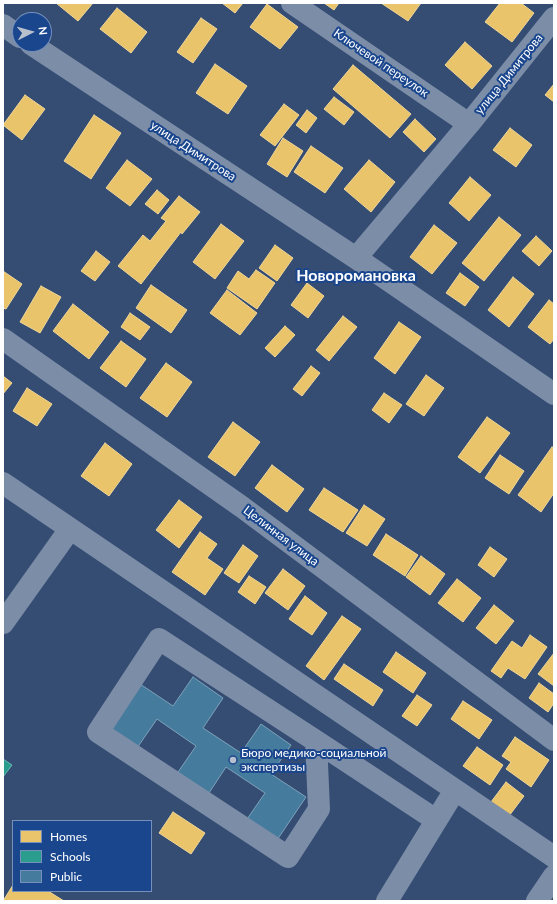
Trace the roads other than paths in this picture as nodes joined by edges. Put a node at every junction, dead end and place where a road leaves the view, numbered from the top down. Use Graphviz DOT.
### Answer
graph roads {
  1 [pos="292,3"];
  2 [pos="554,18"];
  3 [pos="3,26"];
  4 [pos="12,32"];
  5 [pos="43,52"];
  6 [pos="470,124"];
  7 [pos="356,258"];
  8 [pos="3,339"];
  9 [pos="554,394"];
  10 [pos="3,483"];
  11 [pos="70,528"];
  12 [pos="3,623"];
  13 [pos="554,740"];
  14 [pos="316,741"];
  15 [pos="455,790"];
  16 [pos="436,820"];
  17 [pos="554,857"];
  18 [pos="554,876"];
  19 [pos="387,901"];
  20 [pos="537,901"];
  1 -- 6 [label="street, Ключевой переулок"];
  2 -- 6 [label="street, улица Димитрова"];
  3 -- 4 [label="street"];
  5 -- 7 [label="street, улица Димитрова"];
  6 -- 7 [label="street, улица Димитрова"];
  7 -- 9 [label="street, улица Димитрова"];
  8 -- 13 [label="street, Целинная улица"];
  10 -- 11 [label="street"];
  11 -- 12 [label="street"];
  11 -- 15 [label="street"];
  14 -- 14 [label="street"];
  14 -- 16 [label="street"];
  15 -- 16 [label="street"];
  15 -- 17 [label="street"];
  16 -- 19 [label="street"];
  18 -- 20 [label="street"];
}
